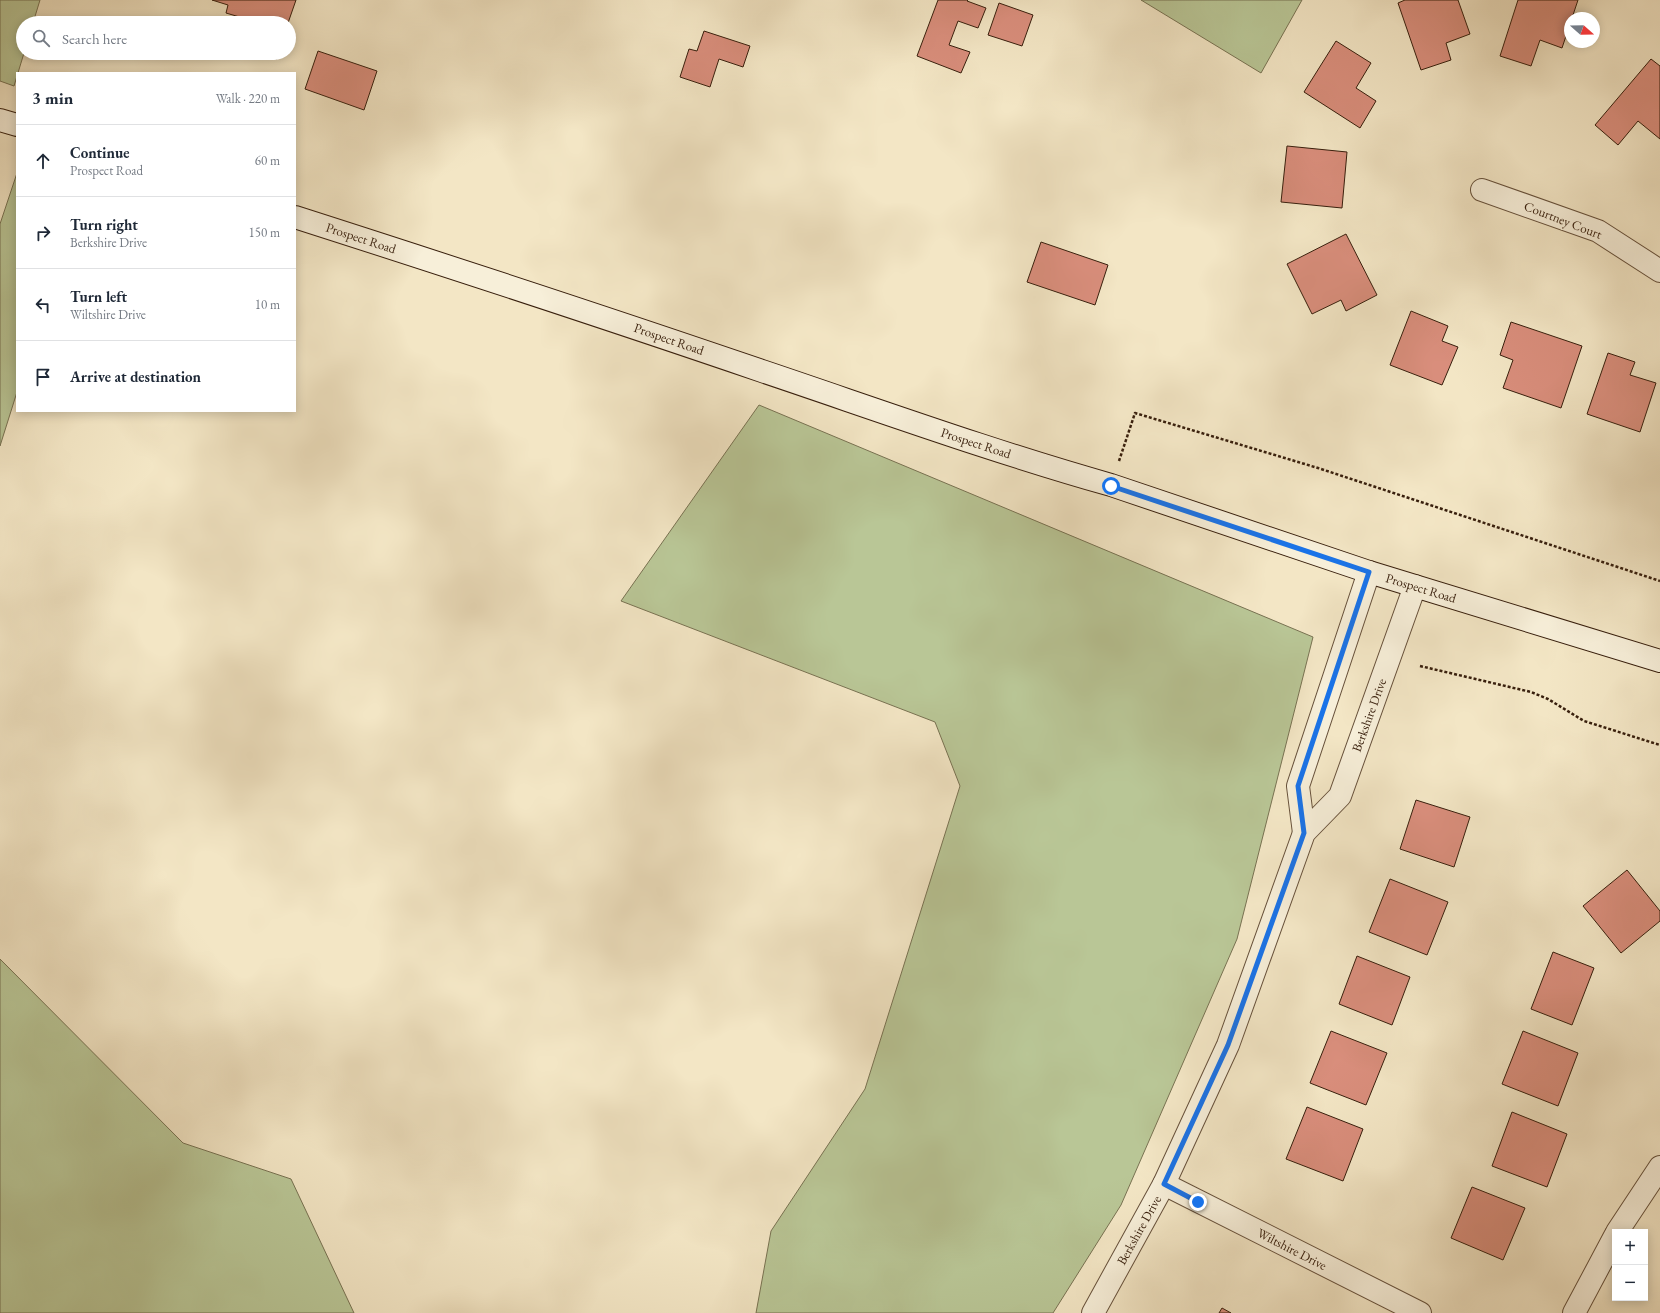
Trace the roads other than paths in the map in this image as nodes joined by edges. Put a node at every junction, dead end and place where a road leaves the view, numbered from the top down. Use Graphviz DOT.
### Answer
graph roads {
  1 [pos="0,120"];
  2 [pos="16,125"];
  3 [pos="1482,190"];
  4 [pos="296,217"];
  5 [pos="1660,271"];
  6 [pos="1369,572"];
  7 [pos="1415,586"];
  8 [pos="1660,661"];
  9 [pos="1304,833"];
  10 [pos="1660,1167"];
  11 [pos="1164,1184"];
  12 [pos="1619,1229"];
  13 [pos="1612,1242"];
  14 [pos="1093,1313"];
  15 [pos="1420,1313"];
  16 [pos="1574,1313"];
  1 -- 2 [label="street"];
  3 -- 5 [label="street, Courtney Court"];
  4 -- 6 [label="street, Prospect Road"];
  6 -- 7 [label="street, Prospect Road"];
  6 -- 9 [label="street, Berkshire Drive"];
  7 -- 8 [label="street, Prospect Road"];
  7 -- 9 [label="street, Berkshire Drive"];
  9 -- 11 [label="street, Berkshire Drive"];
  10 -- 12 [label="street"];
  11 -- 14 [label="street, Berkshire Drive"];
  11 -- 15 [label="street, Wiltshire Drive"];
  13 -- 16 [label="street"];
}
